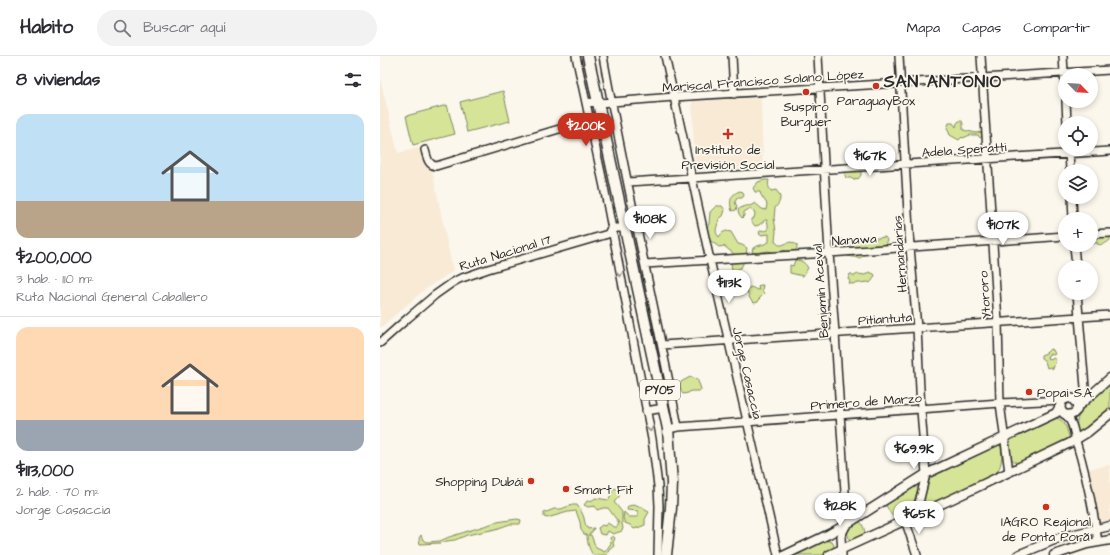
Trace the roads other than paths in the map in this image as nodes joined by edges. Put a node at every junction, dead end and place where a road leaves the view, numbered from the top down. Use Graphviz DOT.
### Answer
graph roads {
  1 [pos="576,56"];
  2 [pos="588,56"];
  3 [pos="603,56"];
  4 [pos="664,56"];
  5 [pos="732,56"];
  6 [pos="818,56"];
  7 [pos="899,56"];
  8 [pos="980,56"];
  9 [pos="1063,56"];
  10 [pos="1064,68"];
  11 [pos="1110,70"];
  12 [pos="1098,71"];
  13 [pos="1058,73"];
  14 [pos="982,78"];
  15 [pos="901,82"];
  16 [pos="820,88"];
  17 [pos="734,94"];
  18 [pos="674,97"];
  19 [pos="586,102"];
  20 [pos="611,102"];
  21 [pos="599,103"];
  22 [pos="590,120"];
  23 [pos="425,150"];
  24 [pos="1098,151"];
  25 [pos="1110,151"];
  26 [pos="1058,152"];
  27 [pos="987,160"];
  28 [pos="906,165"];
  29 [pos="824,170"];
  30 [pos="692,178"];
  31 [pos="628,182"];
  32 [pos="611,232"];
  33 [pos="626,232"];
  34 [pos="1110,233"];
  35 [pos="1098,234"];
  36 [pos="1058,236"];
  37 [pos="993,241"];
  38 [pos="910,247"];
  39 [pos="829,253"];
  40 [pos="710,260"];
  41 [pos="645,264"];
  42 [pos="1078,300"];
  43 [pos="1110,315"];
  44 [pos="1079,317"];
  45 [pos="998,322"];
  46 [pos="917,328"];
  47 [pos="835,333"];
  48 [pos="728,340"];
  49 [pos="380,343"];
  50 [pos="662,345"];
  51 [pos="1110,378"];
  52 [pos="1085,400"];
  53 [pos="1000,403"];
  54 [pos="664,408"];
  55 [pos="1063,408"];
  56 [pos="921,410"];
  57 [pos="646,411"];
  58 [pos="1076,411"];
  59 [pos="1110,414"];
  60 [pos="840,415"];
  61 [pos="747,422"];
  62 [pos="678,427"];
  63 [pos="668,429"];
  64 [pos="1004,437"];
  65 [pos="1076,440"];
  66 [pos="1009,472"];
  67 [pos="926,474"];
  68 [pos="916,515"];
  69 [pos="905,520"];
  70 [pos="847,524"];
  71 [pos="1110,526"];
  72 [pos="1096,529"];
  73 [pos="829,534"];
  74 [pos="841,540"];
  75 [pos="1110,540"];
  76 [pos="1098,542"];
  77 [pos="842,552"];
  78 [pos="1066,553"];
  79 [pos="658,555"];
  80 [pos="666,555"];
  81 [pos="778,555"];
  82 [pos="786,555"];
  83 [pos="829,555"];
  84 [pos="916,555"];
  85 [pos="1018,555"];
  86 [pos="1054,555"];
  1 -- 19 [label="street"];
  2 -- 21 [label="highway, PY05"];
  3 -- 20 [label="street"];
  4 -- 18 [label="street, Jorge Casaccia"];
  5 -- 17 [label="street"];
  6 -- 16 [label="street, Benjamín Aceval"];
  7 -- 15 [label="street, Hernandarias"];
  8 -- 14 [label="street, Ytororo"];
  9 -- 10 [label="street"];
  11 -- 12 [label="street, Mariscal Francisco Solano López"];
  13 -- 14 [label="street, Mariscal Francisco Solano López"];
  14 -- 15 [label="street, Mariscal Francisco Solano López"];
  14 -- 27 [label="street, Ytororo"];
  15 -- 16 [label="street, Mariscal Francisco Solano López"];
  15 -- 28 [label="street, Hernandarias"];
  16 -- 17 [label="street, Mariscal Francisco Solano López"];
  16 -- 29 [label="street, Benjamín Aceval"];
  17 -- 18 [label="street, Mariscal Francisco Solano López"];
  18 -- 20 [label="street, Mariscal Francisco Solano López"];
  18 -- 30 [label="street, Jorge Casaccia"];
  19 -- 21 [label="street, Mariscal Francisco Solano López"];
  19 -- 22 [label="street"];
  20 -- 21 [label="street, Mariscal Francisco Solano López"];
  20 -- 31 [label="street"];
  21 -- 33 [label="highway, PY05"];
  22 -- 23 [label="street"];
  22 -- 32 [label="street"];
  24 -- 25 [label="street, Adela Speratti"];
  26 -- 27 [label="street, Adela Speratti"];
  27 -- 28 [label="street, Adela Speratti"];
  27 -- 37 [label="street, Ytororo"];
  28 -- 29 [label="street, Adela Speratti"];
  28 -- 38 [label="street, Hernandarias"];
  29 -- 30 [label="street, Adela Speratti"];
  29 -- 39 [label="street, Benjamín Aceval"];
  30 -- 31 [label="street, Adela Speratti"];
  30 -- 40 [label="street, Jorge Casaccia"];
  31 -- 41 [label="street"];
  32 -- 33 [label="street, Ruta Nacional 17"];
  32 -- 49 [label="street, Ruta Nacional 17"];
  32 -- 57 [label="street, one-way"];
  33 -- 54 [label="highway, PY05"];
  34 -- 35 [label="street"];
  36 -- 37 [label="street, Nanawa"];
  37 -- 38 [label="street, Nanawa"];
  37 -- 45 [label="street, Ytororo"];
  38 -- 39 [label="street, Nanawa"];
  38 -- 46 [label="street, Hernandarias"];
  39 -- 40 [label="street, Nanawa"];
  39 -- 47 [label="street, Benjamín Aceval"];
  40 -- 41 [label="street, Nanawa"];
  40 -- 48 [label="street, Jorge Casaccia"];
  41 -- 50 [label="street"];
  42 -- 44 [label="street"];
  43 -- 44 [label="street, Pitiantuta"];
  44 -- 45 [label="street, Pitiantuta"];
  44 -- 52 [label="street"];
  45 -- 46 [label="street, Pitiantuta"];
  45 -- 53 [label="street, Ytororo"];
  46 -- 47 [label="street, Pitiantuta"];
  46 -- 56 [label="street, Hernandarias"];
  47 -- 48 [label="street, Pitiantuta"];
  47 -- 60 [label="street, Benjamín Aceval"];
  48 -- 50 [label="street, Pitiantuta"];
  48 -- 61 [label="street, Jorge Casaccia"];
  50 -- 62 [label="street"];
  51 -- 52 [label="main road"];
  52 -- 55 [label="main road"];
  52 -- 58 [label="main road"];
  53 -- 55 [label="street, Primero de Marzo"];
  53 -- 56 [label="street, Primero de Marzo"];
  53 -- 64 [label="street, Ytororo"];
  54 -- 57 [label="street"];
  54 -- 63 [label="highway, PY05"];
  55 -- 58 [label="main road"];
  55 -- 58 [label="main road"];
  55 -- 64 [label="main road"];
  55 -- 65 [label="street"];
  56 -- 60 [label="street, Primero de Marzo"];
  56 -- 67 [label="street, Hernandarias"];
  57 -- 79 [label="street, one-way"];
  59 -- 65 [label="main road"];
  60 -- 61 [label="street, Primero de Marzo"];
  60 -- 70 [label="street, Benjamín Aceval"];
  61 -- 62 [label="street, Primero de Marzo"];
  61 -- 81 [label="street, Jorge Casaccia"];
  62 -- 63 [label="street, Primero de Marzo"];
  63 -- 80 [label="highway, PY05"];
  64 -- 66 [label="street, Ytororo"];
  64 -- 67 [label="main road"];
  65 -- 66 [label="main road"];
  65 -- 72 [label="street"];
  66 -- 68 [label="main road"];
  67 -- 68 [label="street, Hernandarias"];
  67 -- 70 [label="main road"];
  68 -- 69 [label="main road"];
  69 -- 77 [label="main road"];
  69 -- 84 [label="street"];
  70 -- 73 [label="main road"];
  70 -- 74 [label="street"];
  71 -- 72 [label="main road"];
  72 -- 76 [label="street"];
  72 -- 85 [label="main road"];
  73 -- 74 [label="street"];
  73 -- 82 [label="main road"];
  74 -- 77 [label="street"];
  75 -- 76 [label="main road"];
  76 -- 78 [label="main road"];
  77 -- 83 [label="main road"];
  78 -- 86 [label="main road"];
}
